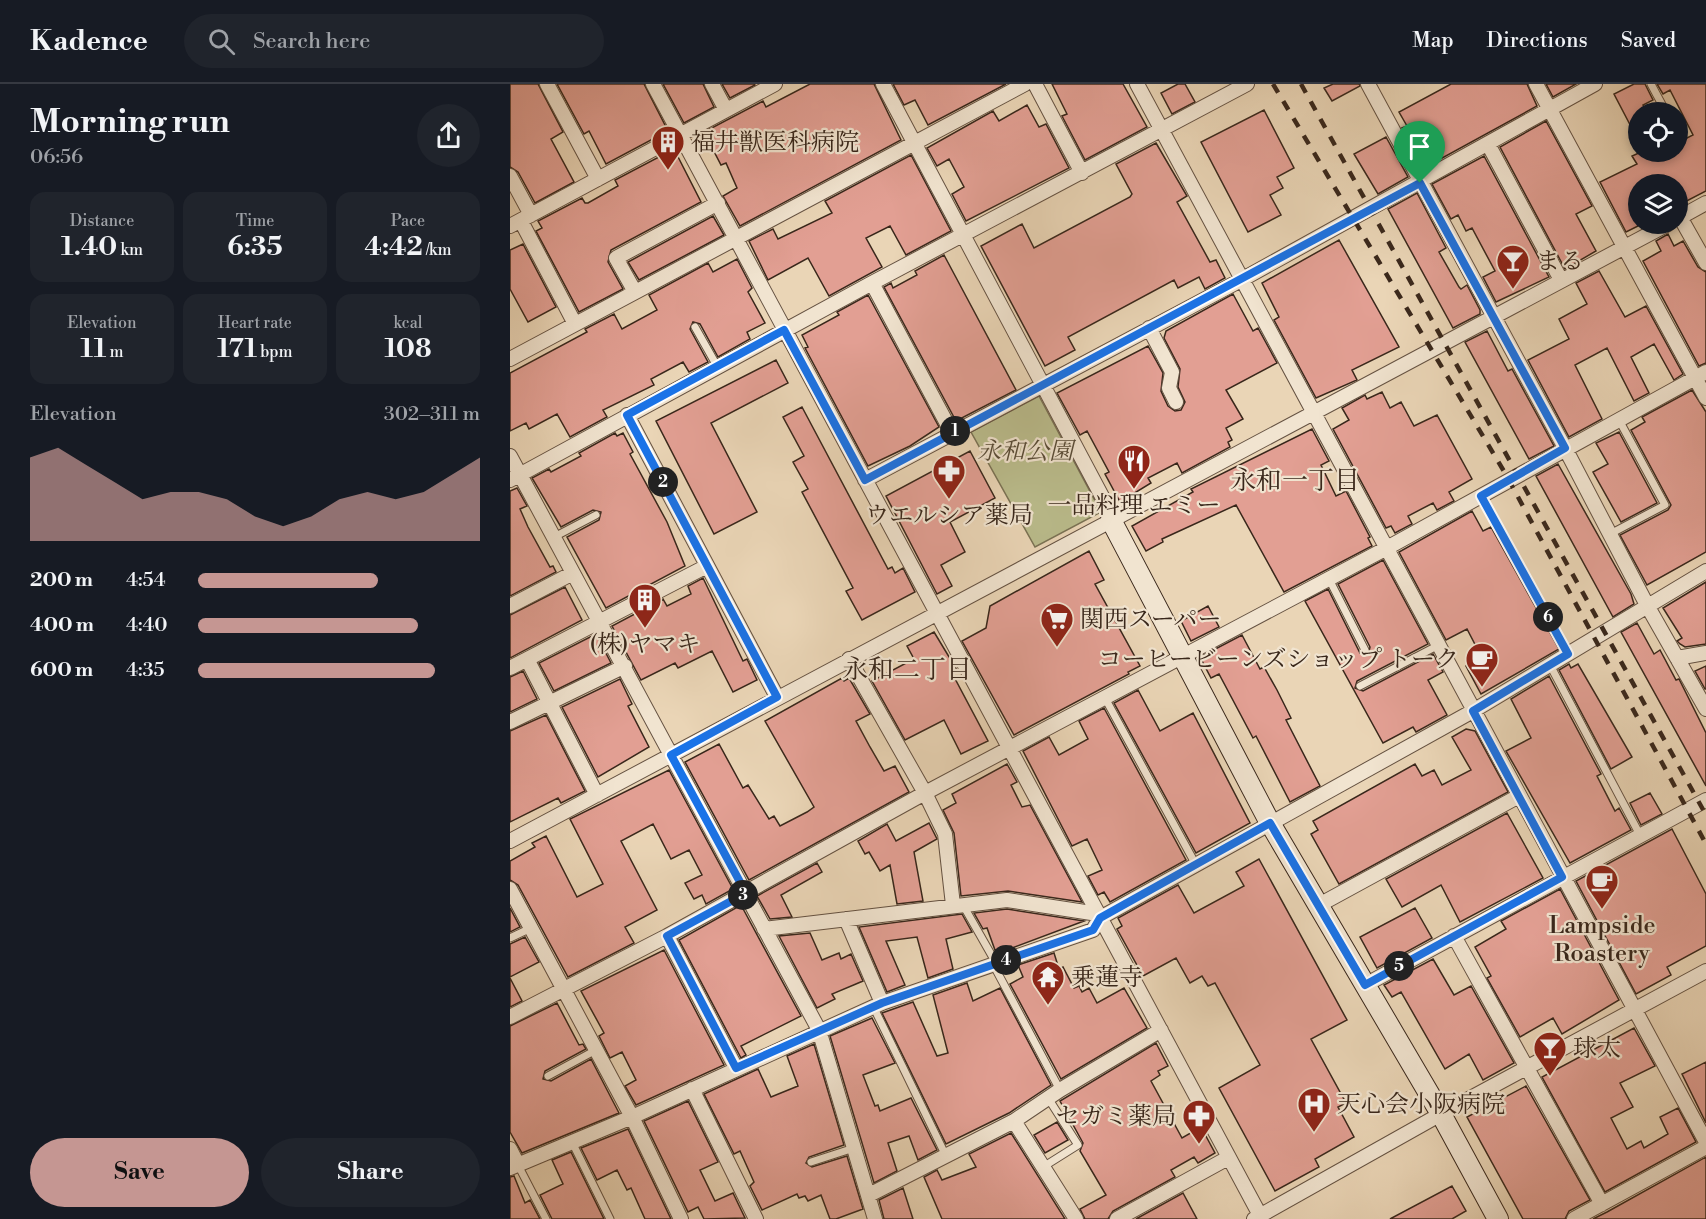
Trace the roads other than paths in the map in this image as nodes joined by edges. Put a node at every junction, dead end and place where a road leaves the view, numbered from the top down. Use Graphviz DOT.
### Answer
graph roads {
  1 [pos="547,84"];
  2 [pos="653,84"];
  3 [pos="712,84"];
  4 [pos="775,84"];
  5 [pos="883,84"];
  6 [pos="1025,84"];
  7 [pos="1035,84"];
  8 [pos="1137,84"];
  9 [pos="1247,84"];
  10 [pos="1368,84"];
  11 [pos="1536,84"];
  12 [pos="1595,84"];
  13 [pos="1651,84"];
  14 [pos="1661,102"];
  15 [pos="1550,109"];
  16 [pos="726,111"];
  17 [pos="1161,130"];
  18 [pos="682,134"];
  19 [pos="914,144"];
  20 [pos="1488,144"];
  21 [pos="1082,173"];
  22 [pos="510,176"];
  23 [pos="598,179"];
  24 [pos="1420,183"];
  25 [pos="718,203"];
  26 [pos="1706,203"];
  27 [pos="1688,213"];
  28 [pos="520,221"];
  29 [pos="1649,234"];
  30 [pos="1685,234"];
  31 [pos="964,235"];
  32 [pos="736,238"];
  33 [pos="1624,247"];
  34 [pos="1706,263"];
  35 [pos="1241,280"];
  36 [pos="1561,280"];
  37 [pos="872,283"];
  38 [pos="635,292"];
  39 [pos="1493,318"];
  40 [pos="575,324"];
  41 [pos="695,327"];
  42 [pos="1149,328"];
  43 [pos="784,330"];
  44 [pos="510,359"];
  45 [pos="717,366"];
  46 [pos="1701,375"];
  47 [pos="1042,385"];
  48 [pos="1706,398"];
  49 [pos="1176,402"];
  50 [pos="1313,413"];
  51 [pos="627,415"];
  52 [pos="1619,419"];
  53 [pos="952,433"];
  54 [pos="1565,448"];
  55 [pos="510,456"];
  56 [pos="515,478"];
  57 [pos="865,480"];
  58 [pos="1481,496"];
  59 [pos="596,514"];
  60 [pos="1112,520"];
  61 [pos="1610,534"];
  62 [pos="554,537"];
  63 [pos="1385,549"];
  64 [pos="707,566"];
  65 [pos="1706,571"];
  66 [pos="573,573"];
  67 [pos="1329,579"];
  68 [pos="510,606"];
  69 [pos="1648,607"];
  70 [pos="937,614"];
  71 [pos="599,621"];
  72 [pos="1437,646"];
  73 [pos="1365,650"];
  74 [pos="1706,652"];
  75 [pos="1568,654"];
  76 [pos="1183,657"];
  77 [pos="1677,658"];
  78 [pos="527,659"];
  79 [pos="849,659"];
  80 [pos="1550,665"];
  81 [pos="625,666"];
  82 [pos="510,668"];
  83 [pos="1360,686"];
  84 [pos="777,697"];
  85 [pos="1105,698"];
  86 [pos="551,705"];
  87 [pos="1706,709"];
  88 [pos="1473,711"];
  89 [pos="510,722"];
  90 [pos="1009,750"];
  91 [pos="671,755"];
  92 [pos="925,793"];
  93 [pos="597,795"];
  94 [pos="1519,796"];
  95 [pos="1706,800"];
  96 [pos="1270,823"];
  97 [pos="1640,835"];
  98 [pos="510,841"];
  99 [pos="1196,865"];
  100 [pos="1562,877"];
  101 [pos="510,889"];
  102 [pos="746,893"];
  103 [pos="958,904"];
  104 [pos="1319,905"];
  105 [pos="1099,916"];
  106 [pos="846,919"];
  107 [pos="531,928"];
  108 [pos="764,928"];
  109 [pos="667,936"];
  110 [pos="1454,936"];
  111 [pos="510,938"];
  112 [pos="994,964"];
  113 [pos="1706,971"];
  114 [pos="1365,985"];
  115 [pos="564,990"];
  116 [pos="878,1004"];
  117 [pos="1635,1010"];
  118 [pos="510,1017"];
  119 [pos="819,1030"];
  120 [pos="1161,1030"];
  121 [pos="597,1050"];
  122 [pos="1527,1067"];
  123 [pos="736,1068"];
  124 [pos="548,1076"];
  125 [pos="692,1089"];
  126 [pos="1054,1094"];
  127 [pos="1441,1113"];
  128 [pos="632,1117"];
  129 [pos="1014,1121"];
  130 [pos="572,1142"];
  131 [pos="1706,1142"];
  132 [pos="1706,1147"];
  133 [pos="855,1148"];
  134 [pos="510,1149"];
  135 [pos="946,1156"];
  136 [pos="1228,1158"];
  137 [pos="811,1162"];
  138 [pos="514,1166"];
  139 [pos="1043,1167"];
  140 [pos="869,1196"];
  141 [pos="1602,1204"];
  142 [pos="1259,1218"];
  143 [pos="546,1219"];
  144 [pos="610,1219"];
  145 [pos="681,1219"];
  146 [pos="756,1219"];
  147 [pos="875,1219"];
  148 [pos="1076,1219"];
  149 [pos="1117,1219"];
  150 [pos="1498,1219"];
  151 [pos="1574,1219"];
  1 -- 23 [label="street"];
  2 -- 18 [label="street"];
  3 -- 16 [label="street"];
  4 -- 16 [label="street"];
  5 -- 19 [label="street"];
  6 -- 19 [label="street"];
  7 -- 21 [label="street"];
  8 -- 17 [label="street"];
  9 -- 17 [label="street"];
  10 -- 24 [label="street"];
  11 -- 15 [label="street"];
  12 -- 15 [label="street"];
  13 -- 14 [label="lane"];
  15 -- 20 [label="street"];
  15 -- 33 [label="street"];
  16 -- 18 [label="street"];
  17 -- 21 [label="street"];
  17 -- 35 [label="street"];
  18 -- 23 [label="street"];
  18 -- 25 [label="street"];
  19 -- 31 [label="street"];
  19 -- 32 [label="street"];
  20 -- 24 [label="street"];
  20 -- 36 [label="street"];
  21 -- 31 [label="street"];
  22 -- 28 [label="street"];
  23 -- 28 [label="street"];
  24 -- 35 [label="street"];
  24 -- 39 [label="street"];
  25 -- 32 [label="street"];
  25 -- 38 [label="street"];
  26 -- 27 [label="street"];
  28 -- 40 [label="street"];
  29 -- 33 [label="street"];
  30 -- 34 [label="street"];
  31 -- 37 [label="street"];
  31 -- 47 [label="street"];
  32 -- 38 [label="street"];
  32 -- 43 [label="street"];
  33 -- 36 [label="street"];
  33 -- 46 [label="street"];
  35 -- 42 [label="street"];
  35 -- 50 [label="street"];
  36 -- 39 [label="street"];
  37 -- 43 [label="street"];
  37 -- 53 [label="street"];
  38 -- 40 [label="street"];
  39 -- 50 [label="street"];
  39 -- 54 [label="street"];
  40 -- 44 [label="street"];
  41 -- 45 [label="lane"];
  42 -- 47 [label="street"];
  42 -- 49 [label="street"];
  43 -- 45 [label="street"];
  43 -- 57 [label="street"];
  45 -- 51 [label="street"];
  46 -- 48 [label="street"];
  46 -- 52 [label="street"];
  47 -- 53 [label="street"];
  47 -- 60 [label="street"];
  50 -- 60 [label="street"];
  50 -- 63 [label="street"];
  51 -- 56 [label="street"];
  51 -- 64 [label="street"];
  52 -- 54 [label="street"];
  52 -- 61 [label="lane"];
  53 -- 57 [label="street"];
  54 -- 58 [label="street"];
  54 -- 61 [label="street"];
  55 -- 56 [label="street"];
  56 -- 62 [label="street"];
  57 -- 70 [label="street"];
  58 -- 63 [label="street"];
  58 -- 75 [label="lane"];
  59 -- 62 [label="lane"];
  60 -- 70 [label="street"];
  60 -- 76 [label="street"];
  61 -- 69 [label="street"];
  62 -- 66 [label="street"];
  63 -- 67 [label="street"];
  63 -- 72 [label="street"];
  64 -- 71 [label="street"];
  64 -- 84 [label="street"];
  65 -- 69 [label="street"];
  66 -- 68 [label="street"];
  66 -- 71 [label="street"];
  67 -- 73 [label="lane"];
  67 -- 76 [label="street"];
  69 -- 75 [label="street"];
  69 -- 77 [label="street"];
  70 -- 79 [label="street"];
  70 -- 90 [label="street"];
  71 -- 78 [label="street"];
  71 -- 81 [label="street"];
  72 -- 83 [label="lane"];
  72 -- 88 [label="street"];
  74 -- 77 [label="street"];
  75 -- 80 [label="street"];
  76 -- 85 [label="street"];
  76 -- 96 [label="street"];
  77 -- 87 [label="street"];
  78 -- 82 [label="street"];
  78 -- 86 [label="street"];
  79 -- 84 [label="street"];
  79 -- 92 [label="street"];
  80 -- 88 [label="street"];
  80 -- 97 [label="lane"];
  81 -- 86 [label="street"];
  81 -- 91 [label="street"];
  84 -- 91 [label="street"];
  85 -- 90 [label="street"];
  85 -- 99 [label="lane"];
  86 -- 89 [label="street"];
  86 -- 93 [label="street"];
  88 -- 94 [label="street"];
  88 -- 96 [label="street"];
  90 -- 92 [label="street"];
  90 -- 105 [label="street"];
  91 -- 93 [label="street"];
  91 -- 102 [label="street"];
  92 -- 102 [label="street"];
  92 -- 103 [label="street"];
  93 -- 98 [label="street"];
  94 -- 100 [label="street"];
  94 -- 104 [label="street"];
  95 -- 97 [label="street"];
  96 -- 99 [label="street"];
  96 -- 104 [label="street"];
  97 -- 100 [label="street"];
  99 -- 105 [label="street"];
  100 -- 110 [label="street"];
  100 -- 117 [label="street"];
  101 -- 107 [label="street"];
  102 -- 108 [label="street"];
  102 -- 109 [label="street"];
  103 -- 105 [label="street"];
  103 -- 106 [label="street"];
  103 -- 112 [label="lane"];
  104 -- 114 [label="street"];
  105 -- 112 [label="street"];
  105 -- 120 [label="street"];
  106 -- 108 [label="street"];
  106 -- 116 [label="street"];
  107 -- 111 [label="lane"];
  107 -- 115 [label="street"];
  108 -- 119 [label="street"];
  109 -- 115 [label="street"];
  109 -- 123 [label="street"];
  110 -- 114 [label="street"];
  110 -- 122 [label="street"];
  112 -- 116 [label="street"];
  112 -- 126 [label="lane"];
  113 -- 117 [label="street"];
  114 -- 127 [label="street"];
  115 -- 118 [label="street"];
  115 -- 121 [label="street"];
  116 -- 119 [label="street"];
  116 -- 135 [label="lane"];
  117 -- 122 [label="street"];
  117 -- 131 [label="street"];
  119 -- 123 [label="street"];
  119 -- 133 [label="street"];
  120 -- 126 [label="street"];
  120 -- 136 [label="street"];
  121 -- 124 [label="lane"];
  121 -- 128 [label="street"];
  122 -- 127 [label="street"];
  122 -- 141 [label="street"];
  123 -- 125 [label="street"];
  125 -- 128 [label="street"];
  125 -- 146 [label="street"];
  126 -- 129 [label="street"];
  126 -- 139 [label="lane"];
  127 -- 142 [label="street"];
  127 -- 150 [label="street"];
  128 -- 130 [label="street"];
  128 -- 145 [label="street"];
  129 -- 135 [label="street"];
  129 -- 139 [label="street"];
  130 -- 138 [label="street"];
  130 -- 144 [label="lane"];
  132 -- 141 [label="street"];
  133 -- 137 [label="lane"];
  133 -- 140 [label="street"];
  134 -- 138 [label="street"];
  135 -- 140 [label="street"];
  136 -- 142 [label="street"];
  136 -- 149 [label="street"];
  138 -- 143 [label="lane"];
  139 -- 148 [label="street"];
  140 -- 147 [label="street"];
  141 -- 151 [label="street"];
}
